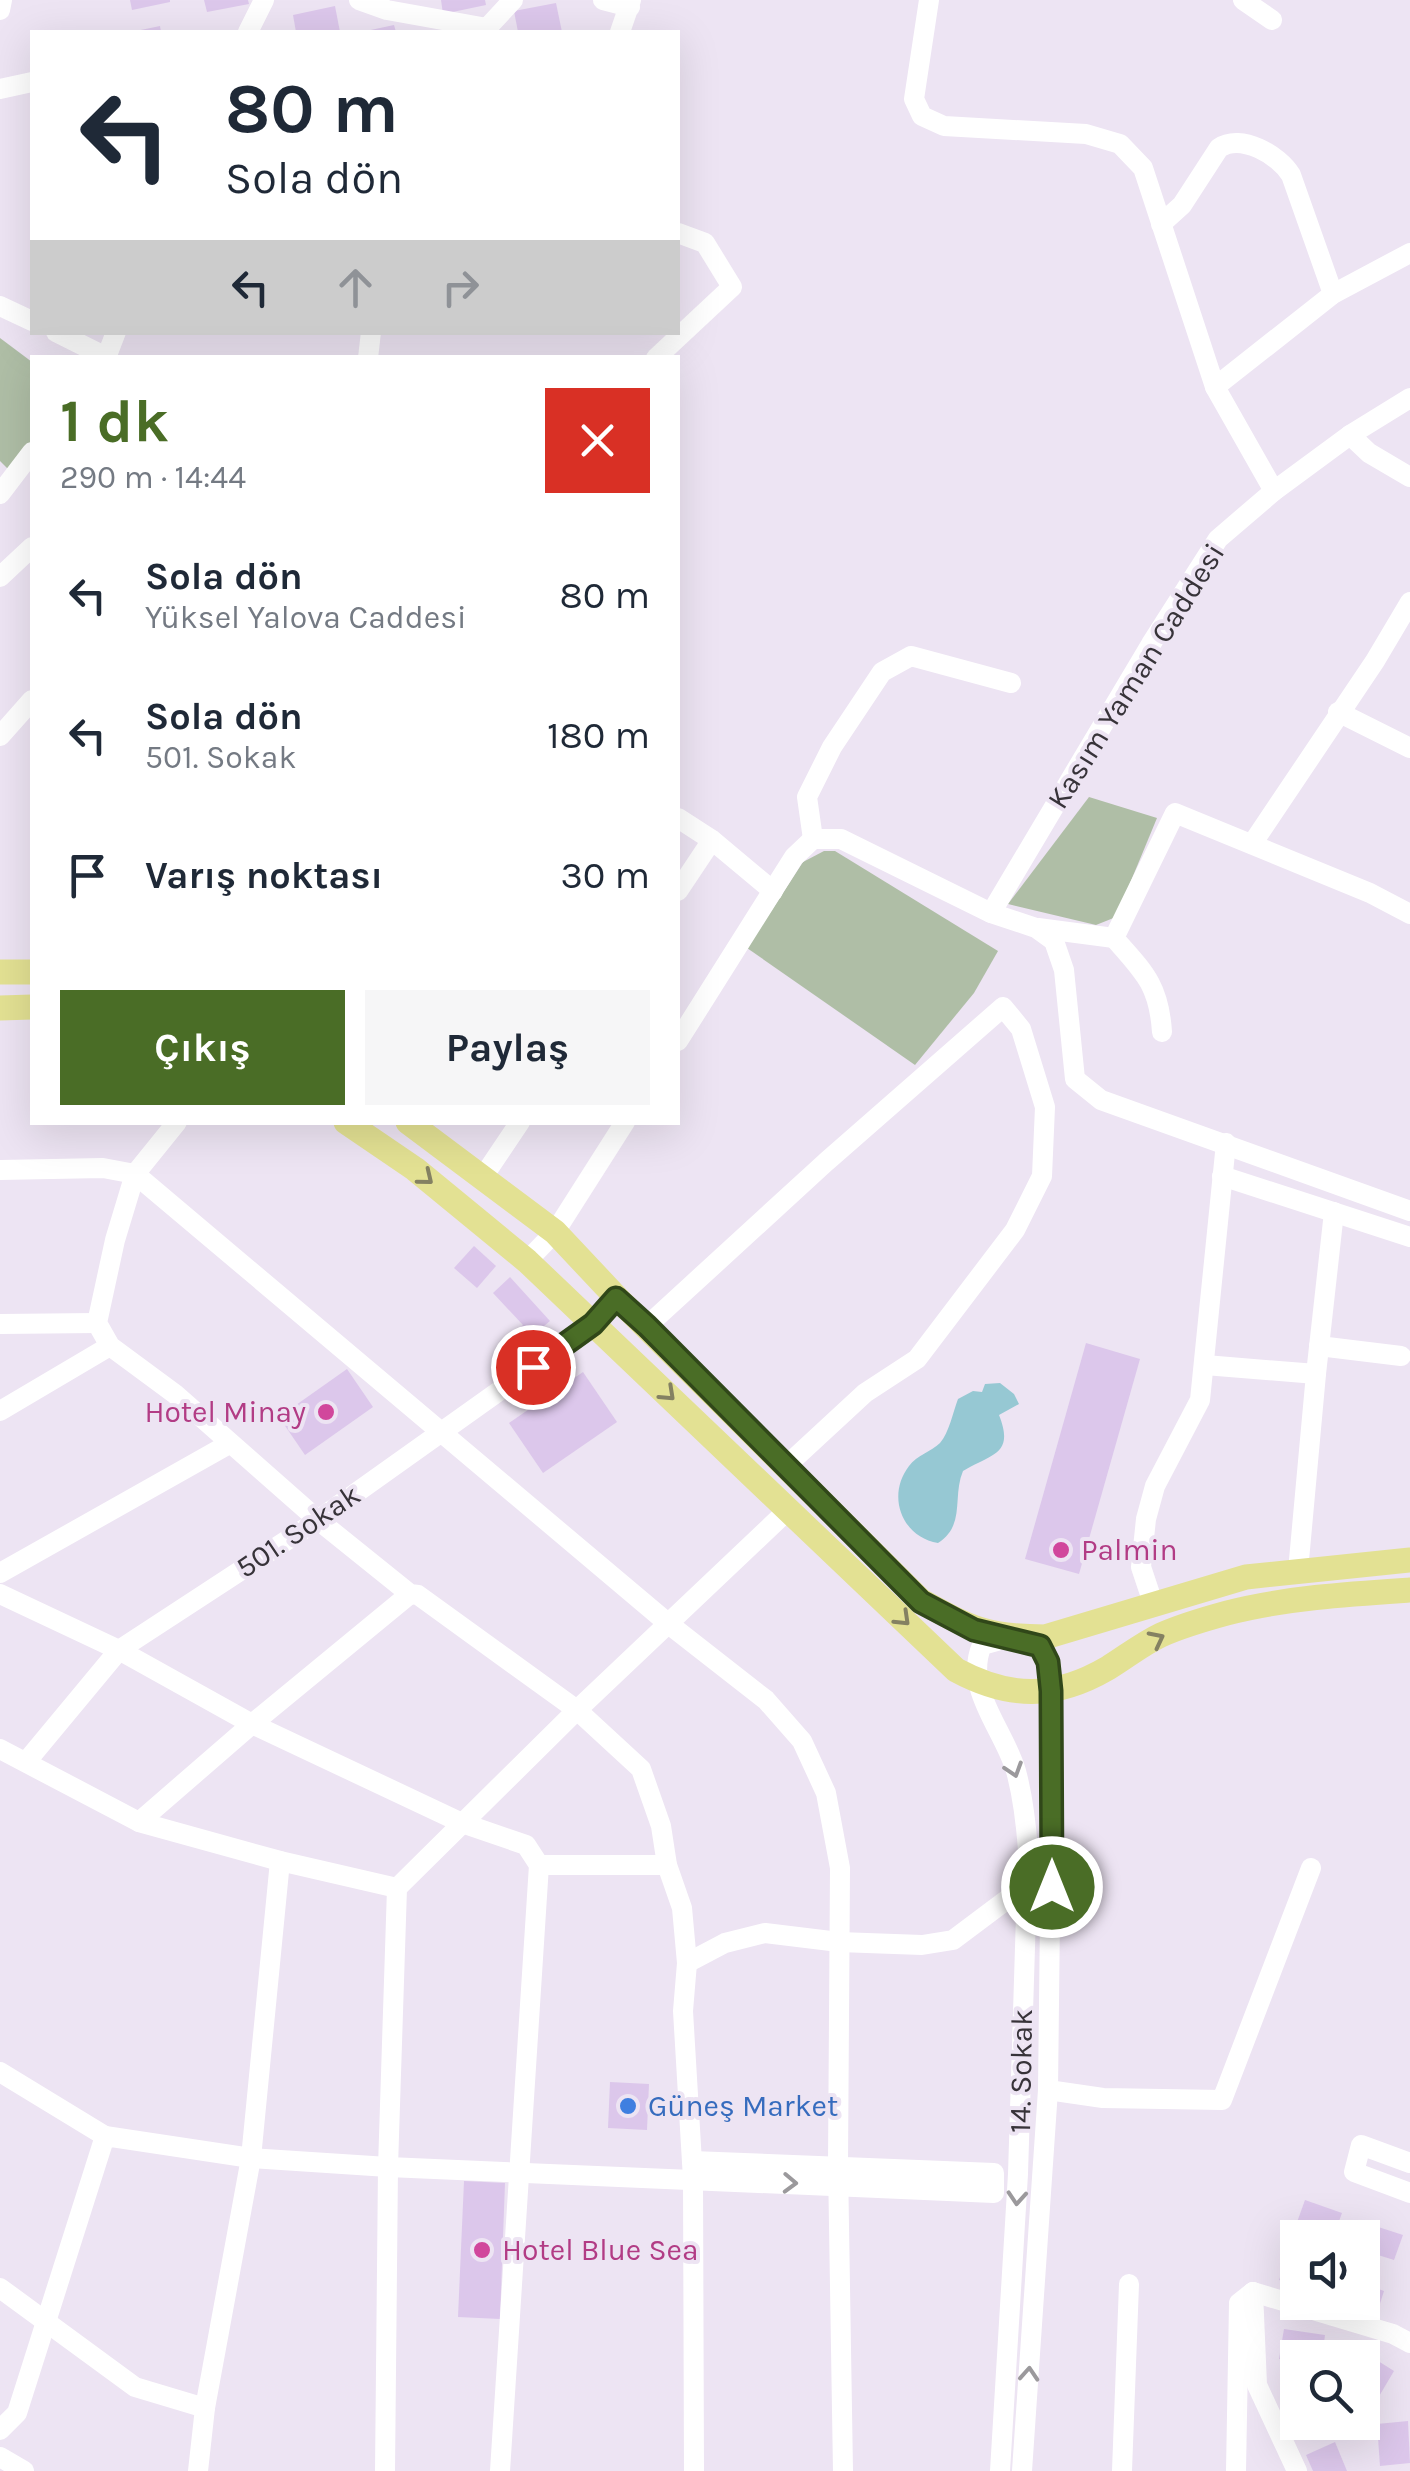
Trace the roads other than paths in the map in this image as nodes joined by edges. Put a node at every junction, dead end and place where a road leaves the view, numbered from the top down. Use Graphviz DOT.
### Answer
graph roads {
  1 [pos="2,0"];
  2 [pos="264,0"];
  3 [pos="359,0"];
  4 [pos="513,0"];
  5 [pos="602,0"];
  6 [pos="930,0"];
  7 [pos="1243,0"];
  8 [pos="630,3"];
  9 [pos="0,10"];
  10 [pos="1272,20"];
  11 [pos="249,30"];
  12 [pos="621,30"];
  13 [pos="30,82"];
  14 [pos="0,89"];
  15 [pos="1161,224"];
  16 [pos="680,234"];
  17 [pos="1410,254"];
  18 [pos="1333,294"];
  19 [pos="0,306"];
  20 [pos="30,320"];
  21 [pos="62,335"];
  22 [pos="103,355"];
  23 [pos="659,355"];
  24 [pos="1215,387"];
  25 [pos="1410,398"];
  26 [pos="1350,435"];
  27 [pos="30,455"];
  28 [pos="1410,476"];
  29 [pos="1274,491"];
  30 [pos="0,494"];
  31 [pos="30,549"];
  32 [pos="0,577"];
  33 [pos="1410,602"];
  34 [pos="1011,683"];
  35 [pos="30,702"];
  36 [pos="1338,712"];
  37 [pos="0,736"];
  38 [pos="1410,748"];
  39 [pos="680,819"];
  40 [pos="812,839"];
  41 [pos="712,840"];
  42 [pos="1252,844"];
  43 [pos="680,887"];
  44 [pos="773,891"];
  45 [pos="992,913"];
  46 [pos="1410,914"];
  47 [pos="1036,928"];
  48 [pos="1114,938"];
  49 [pos="0,972"];
  50 [pos="30,972"];
  51 [pos="30,1007"];
  52 [pos="0,1008"];
  53 [pos="1162,1032"];
  54 [pos="680,1037"];
  55 [pos="174,1125"];
  56 [pos="350,1125"];
  57 [pos="518,1125"];
  58 [pos="623,1125"];
  59 [pos="437,1130"];
  60 [pos="1226,1142"];
  61 [pos="0,1170"];
  62 [pos="135,1174"];
  63 [pos="1222,1176"];
  64 [pos="483,1177"];
  65 [pos="1410,1211"];
  66 [pos="1334,1212"];
  67 [pos="556,1232"];
  68 [pos="1410,1237"];
  69 [pos="526,1261"];
  70 [pos="616,1298"];
  71 [pos="97,1323"];
  72 [pos="0,1324"];
  73 [pos="593,1324"];
  74 [pos="647,1326"];
  75 [pos="110,1346"];
  76 [pos="1319,1346"];
  77 [pos="1401,1356"];
  78 [pos="1205,1365"];
  79 [pos="1316,1374"];
  80 [pos="0,1411"];
  81 [pos="443,1431"];
  82 [pos="229,1444"];
  83 [pos="785,1467"];
  84 [pos="789,1510"];
  85 [pos="318,1520"];
  86 [pos="1410,1560"];
  87 [pos="1298,1572"];
  88 [pos="0,1573"];
  89 [pos="1410,1590"];
  90 [pos="0,1594"];
  91 [pos="410,1594"];
  92 [pos="1153,1603"];
  93 [pos="670,1625"];
  94 [pos="1011,1637"];
  95 [pos="119,1650"];
  96 [pos="1103,1671"];
  97 [pos="975,1681"];
  98 [pos="1044,1692"];
  99 [pos="577,1710"];
  100 [pos="252,1724"];
  101 [pos="1052,1741"];
  102 [pos="0,1748"];
  103 [pos="26,1762"];
  104 [pos="139,1822"];
  105 [pos="462,1823"];
  106 [pos="280,1861"];
  107 [pos="539,1865"];
  108 [pos="666,1865"];
  109 [pos="1311,1868"];
  110 [pos="1025,1886"];
  111 [pos="1052,1887"];
  112 [pos="397,1888"];
  113 [pos="839,1942"];
  114 [pos="687,1963"];
  115 [pos="0,2072"];
  116 [pos="1048,2090"];
  117 [pos="105,2136"];
  118 [pos="251,2158"];
  119 [pos="1410,2163"];
  120 [pos="388,2167"];
  121 [pos="692,2170"];
  122 [pos="838,2174"];
  123 [pos="518,2175"];
  124 [pos="1410,2192"];
  125 [pos="1129,2284"];
  126 [pos="0,2288"];
  127 [pos="1254,2292"];
  128 [pos="46,2323"];
  129 [pos="1410,2343"];
  130 [pos="206,2408"];
  131 [pos="0,2430"];
  132 [pos="0,2457"];
  133 [pos="24,2471"];
  134 [pos="198,2471"];
  135 [pos="384,2471"];
  136 [pos="500,2471"];
  137 [pos="694,2471"];
  138 [pos="842,2471"];
  139 [pos="1000,2471"];
  140 [pos="1022,2471"];
  141 [pos="1122,2471"];
  142 [pos="1236,2471"];
  143 [pos="1297,2471"];
  1 -- 9 [label="street"];
  2 -- 11 [label="street"];
  3 -- 4 [label="street"];
  5 -- 8 [label="street"];
  6 -- 15 [label="street"];
  7 -- 10 [label="street"];
  8 -- 12 [label="street"];
  13 -- 14 [label="street"];
  15 -- 18 [label="street"];
  15 -- 24 [label="street"];
  16 -- 23 [label="street"];
  17 -- 18 [label="street"];
  18 -- 24 [label="street"];
  19 -- 20 [label="street"];
  21 -- 22 [label="street"];
  24 -- 29 [label="street"];
  25 -- 26 [label="street, Kasım Yaman Caddesi"];
  26 -- 28 [label="street"];
  26 -- 29 [label="street, Kasım Yaman Caddesi"];
  27 -- 30 [label="street"];
  29 -- 45 [label="street, Kasım Yaman Caddesi"];
  31 -- 32 [label="street"];
  33 -- 36 [label="street"];
  34 -- 40 [label="street"];
  35 -- 37 [label="street"];
  36 -- 38 [label="street"];
  36 -- 42 [label="street"];
  39 -- 41 [label="street"];
  40 -- 44 [label="street"];
  40 -- 45 [label="street"];
  41 -- 43 [label="street"];
  41 -- 44 [label="street"];
  42 -- 46 [label="street"];
  42 -- 48 [label="street"];
  44 -- 54 [label="street"];
  45 -- 47 [label="street"];
  47 -- 48 [label="street"];
  47 -- 60 [label="street"];
  48 -- 53 [label="street"];
  49 -- 50 [label="main road"];
  51 -- 52 [label="main road"];
  55 -- 62 [label="street"];
  56 -- 69 [label="main road, one-way"];
  57 -- 64 [label="street"];
  58 -- 67 [label="street"];
  59 -- 64 [label="main road"];
  60 -- 63 [label="street"];
  60 -- 65 [label="street"];
  61 -- 62 [label="street"];
  62 -- 71 [label="street"];
  62 -- 81 [label="street"];
  63 -- 66 [label="street"];
  63 -- 78 [label="street"];
  64 -- 67 [label="main road"];
  66 -- 68 [label="street"];
  66 -- 76 [label="street"];
  67 -- 69 [label="street"];
  67 -- 70 [label="main road"];
  69 -- 73 [label="main road"];
  70 -- 73 [label="street, 501. Sokak"];
  70 -- 74 [label="main road"];
  71 -- 72 [label="street"];
  71 -- 75 [label="street"];
  73 -- 81 [label="street, 501. Sokak"];
  73 -- 84 [label="main road, one-way"];
  74 -- 83 [label="main road"];
  74 -- 83 [label="street"];
  75 -- 80 [label="street"];
  75 -- 82 [label="street"];
  76 -- 77 [label="street"];
  76 -- 79 [label="street"];
  78 -- 79 [label="street"];
  78 -- 92 [label="street"];
  79 -- 87 [label="street"];
  81 -- 85 [label="street, 501. Sokak"];
  81 -- 93 [label="street"];
  82 -- 85 [label="street"];
  82 -- 88 [label="street"];
  83 -- 94 [label="main road"];
  84 -- 93 [label="street"];
  84 -- 97 [label="main road, one-way"];
  85 -- 91 [label="street"];
  85 -- 95 [label="street, 501. Sokak"];
  86 -- 87 [label="main road"];
  87 -- 92 [label="main road"];
  96 -- 89 [label="main road, one-way"];
  90 -- 95 [label="street"];
  91 -- 99 [label="street"];
  91 -- 100 [label="street"];
  92 -- 94 [label="main road"];
  93 -- 99 [label="street"];
  93 -- 113 [label="street"];
  94 -- 97 [label="street"];
  94 -- 98 [label="street"];
  95 -- 100 [label="street"];
  95 -- 103 [label="street, 501. Sokak"];
  96 -- 98 [label="main road"];
  96 -- 101 [label="street"];
  97 -- 98 [label="main road"];
  97 -- 110 [label="street, 14. Sokak, one-way"];
  98 -- 101 [label="street, 14. Sokak"];
  99 -- 105 [label="street"];
  99 -- 108 [label="street"];
  100 -- 104 [label="street"];
  100 -- 105 [label="street"];
  101 -- 111 [label="street, 14. Sokak"];
  102 -- 103 [label="street"];
  103 -- 104 [label="street"];
  104 -- 106 [label="street"];
  105 -- 107 [label="street"];
  105 -- 112 [label="street"];
  106 -- 112 [label="street"];
  106 -- 118 [label="street"];
  107 -- 108 [label="street"];
  107 -- 123 [label="street"];
  108 -- 114 [label="street"];
  109 -- 116 [label="street"];
  110 -- 111 [label="street"];
  110 -- 113 [label="street"];
  110 -- 139 [label="street, 14. Sokak, one-way"];
  111 -- 116 [label="street, 14. Sokak"];
  112 -- 120 [label="street"];
  113 -- 114 [label="street"];
  113 -- 122 [label="street"];
  114 -- 121 [label="street"];
  115 -- 117 [label="street"];
  140 -- 116 [label="street, 14. Sokak, one-way"];
  117 -- 118 [label="street"];
  117 -- 128 [label="street"];
  118 -- 120 [label="street"];
  118 -- 130 [label="street"];
  119 -- 124 [label="street"];
  120 -- 123 [label="street"];
  120 -- 135 [label="street"];
  121 -- 122 [label="street"];
  121 -- 123 [label="street"];
  121 -- 137 [label="street"];
  122 -- 122 [label="street"];
  122 -- 138 [label="street"];
  123 -- 136 [label="street"];
  125 -- 141 [label="street"];
  126 -- 128 [label="street"];
  127 -- 129 [label="street"];
  127 -- 142 [label="street"];
  127 -- 143 [label="street"];
  128 -- 130 [label="street"];
  128 -- 131 [label="street"];
  130 -- 134 [label="street"];
  132 -- 133 [label="street"];
}
